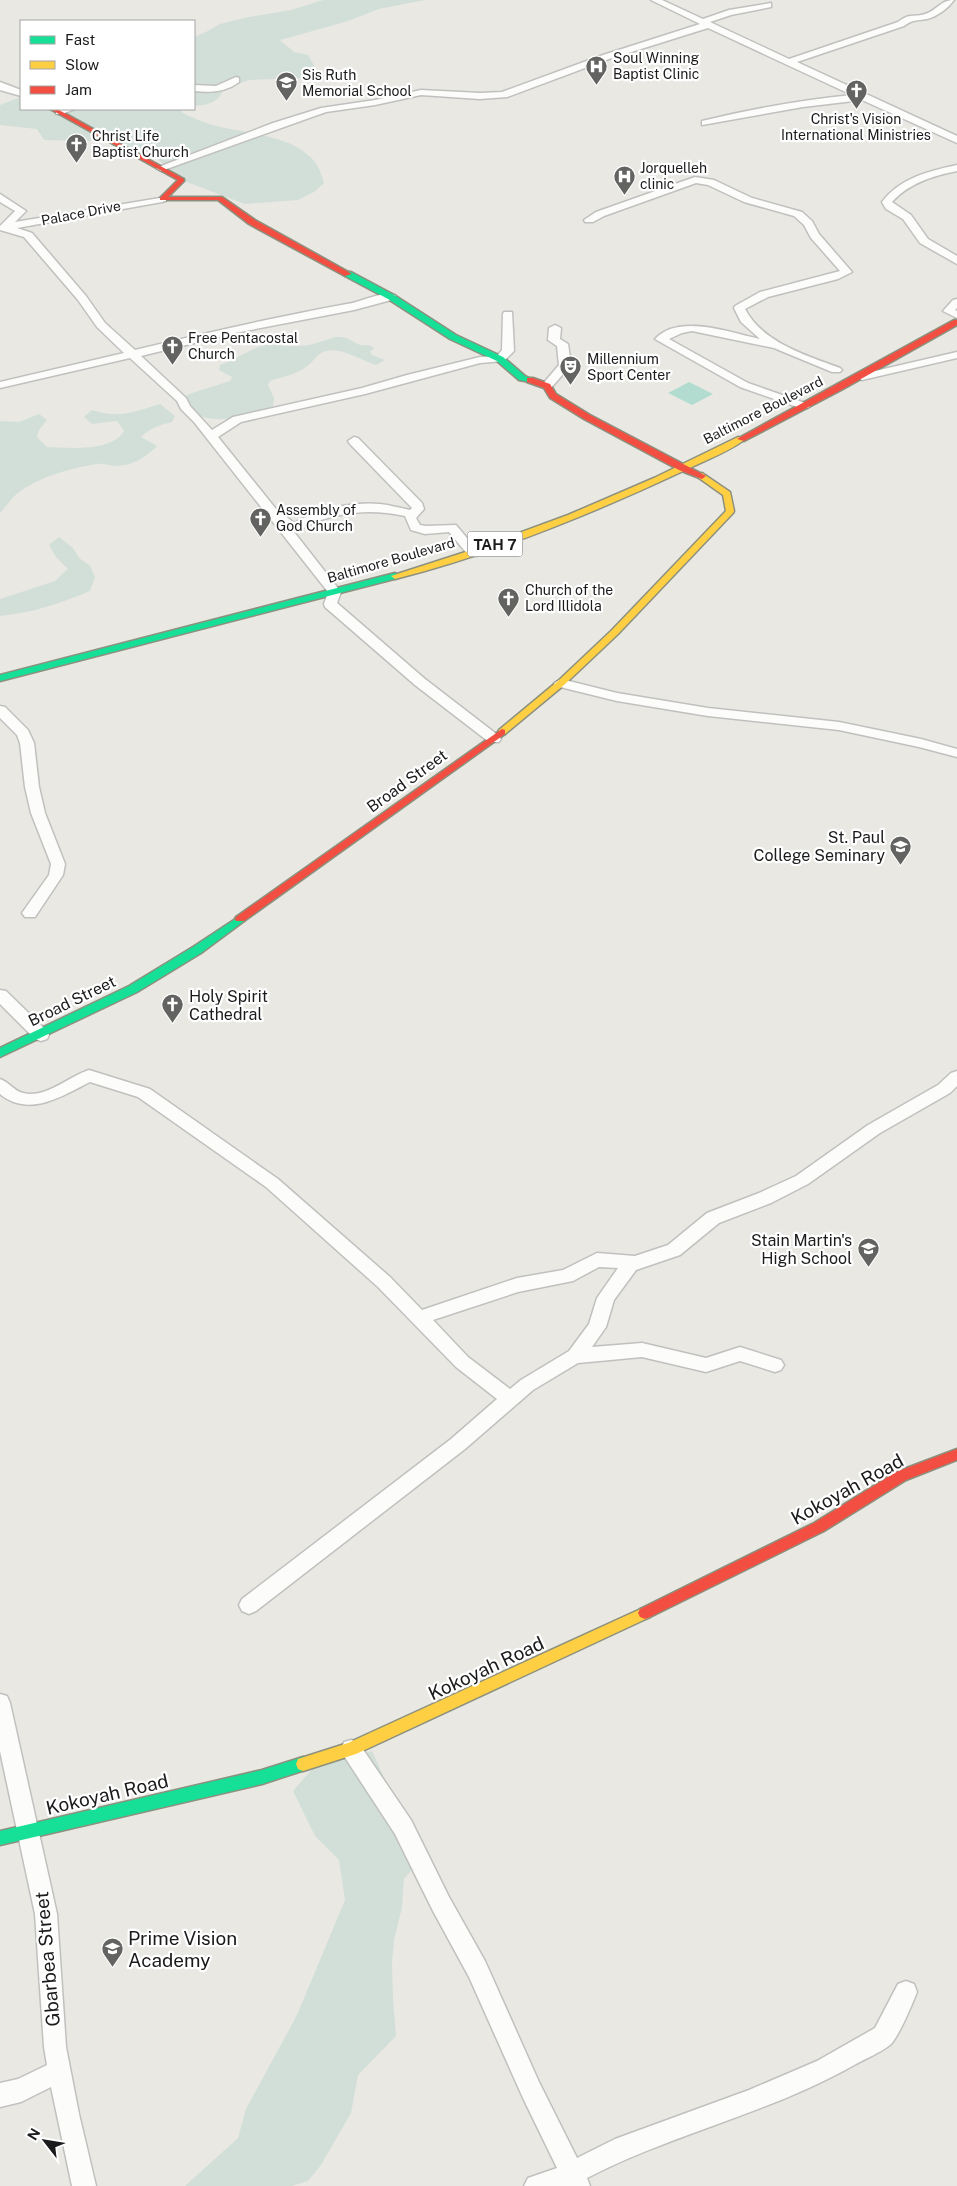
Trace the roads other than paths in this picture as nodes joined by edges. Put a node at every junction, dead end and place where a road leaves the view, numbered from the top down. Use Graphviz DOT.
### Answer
graph roads {
  1 [pos="655,0"];
  2 [pos="950,0"];
  3 [pos="768,5"];
  4 [pos="705,23"];
  5 [pos="788,62"];
  6 [pos="236,80"];
  7 [pos="0,85"];
  8 [pos="195,88"];
  9 [pos="20,93"];
  10 [pos="862,97"];
  11 [pos="61,110"];
  12 [pos="705,123"];
  13 [pos="957,140"];
  14 [pos="161,168"];
  15 [pos="957,168"];
  16 [pos="0,197"];
  17 [pos="162,199"];
  18 [pos="589,220"];
  19 [pos="2,228"];
  20 [pos="957,261"];
  21 [pos="391,297"];
  22 [pos="957,302"];
  23 [pos="508,314"];
  24 [pos="957,315"];
  25 [pos="957,322"];
  26 [pos="555,328"];
  27 [pos="783,349"];
  28 [pos="131,353"];
  29 [pos="957,354"];
  30 [pos="500,359"];
  31 [pos="836,370"];
  32 [pos="853,380"];
  33 [pos="0,385"];
  34 [pos="547,386"];
  35 [pos="804,406"];
  36 [pos="198,420"];
  37 [pos="354,441"];
  38 [pos="682,468"];
  39 [pos="269,508"];
  40 [pos="413,514"];
  41 [pos="472,553"];
  42 [pos="335,592"];
  43 [pos="0,678"];
  44 [pos="561,683"];
  45 [pos="0,710"];
  46 [pos="494,738"];
  47 [pos="957,753"];
  48 [pos="30,913"];
  49 [pos="0,995"];
  50 [pos="40,1035"];
  51 [pos="0,1054"];
  52 [pos="957,1077"];
  53 [pos="0,1085"];
  54 [pos="635,1264"];
  55 [pos="419,1318"];
  56 [pos="575,1356"];
  57 [pos="775,1365"];
  58 [pos="510,1399"];
  59 [pos="957,1454"];
  60 [pos="249,1605"];
  61 [pos="0,1702"];
  62 [pos="351,1749"];
  63 [pos="29,1830"];
  64 [pos="0,1838"];
  65 [pos="906,1992"];
  66 [pos="58,2072"];
  67 [pos="0,2095"];
  68 [pos="575,2180"];
  69 [pos="84,2186"];
  70 [pos="536,2186"];
  1 -- 4 [label="street"];
  2 -- 5 [label="street"];
  3 -- 4 [label="street"];
  4 -- 5 [label="street"];
  4 -- 14 [label="street"];
  5 -- 10 [label="street"];
  6 -- 8 [label="street"];
  7 -- 9 [label="street"];
  10 -- 12 [label="street"];
  10 -- 13 [label="street"];
  11 -- 14 [label="main road"];
  14 -- 17 [label="main road"];
  15 -- 20 [label="street"];
  16 -- 19 [label="street"];
  17 -- 19 [label="street, Palace Drive"];
  17 -- 21 [label="main road"];
  18 -- 27 [label="street"];
  19 -- 28 [label="street"];
  21 -- 28 [label="street"];
  21 -- 30 [label="main road"];
  22 -- 24 [label="street"];
  23 -- 30 [label="street"];
  25 -- 32 [label="main road, Baltimore Boulevard / TAH 7"];
  26 -- 34 [label="street"];
  27 -- 31 [label="street"];
  27 -- 35 [label="street"];
  28 -- 33 [label="street"];
  28 -- 36 [label="street"];
  29 -- 32 [label="street"];
  30 -- 34 [label="main road"];
  30 -- 36 [label="street"];
  32 -- 35 [label="main road, Baltimore Boulevard / TAH 7"];
  34 -- 38 [label="main road"];
  35 -- 38 [label="main road, Baltimore Boulevard / TAH 7"];
  36 -- 39 [label="street"];
  37 -- 40 [label="street"];
  38 -- 41 [label="main road, Baltimore Boulevard / TAH 7"];
  38 -- 44 [label="main road, Broad Street"];
  39 -- 40 [label="street"];
  39 -- 42 [label="street"];
  40 -- 41 [label="street"];
  41 -- 42 [label="main road, Baltimore Boulevard / TAH 7"];
  42 -- 43 [label="main road, Baltimore Boulevard / TAH 7"];
  42 -- 46 [label="street"];
  44 -- 46 [label="main road, Broad Street"];
  44 -- 47 [label="street"];
  45 -- 48 [label="street"];
  46 -- 50 [label="main road, Broad Street"];
  49 -- 50 [label="street"];
  50 -- 51 [label="main road, Broad Street"];
  52 -- 54 [label="street"];
  53 -- 55 [label="street"];
  54 -- 55 [label="street"];
  54 -- 56 [label="street"];
  55 -- 58 [label="street"];
  56 -- 57 [label="street"];
  56 -- 58 [label="street"];
  58 -- 60 [label="street"];
  59 -- 62 [label="main road, Kokoyah Road"];
  61 -- 63 [label="street, Gbarbea Street"];
  62 -- 63 [label="main road, Kokoyah Road"];
  62 -- 68 [label="street"];
  63 -- 64 [label="main road, Kokoyah Road"];
  63 -- 66 [label="street, Gbarbea Street"];
  65 -- 68 [label="street"];
  66 -- 67 [label="street"];
  66 -- 69 [label="street, Gbarbea Street"];
  68 -- 70 [label="street"];
}
